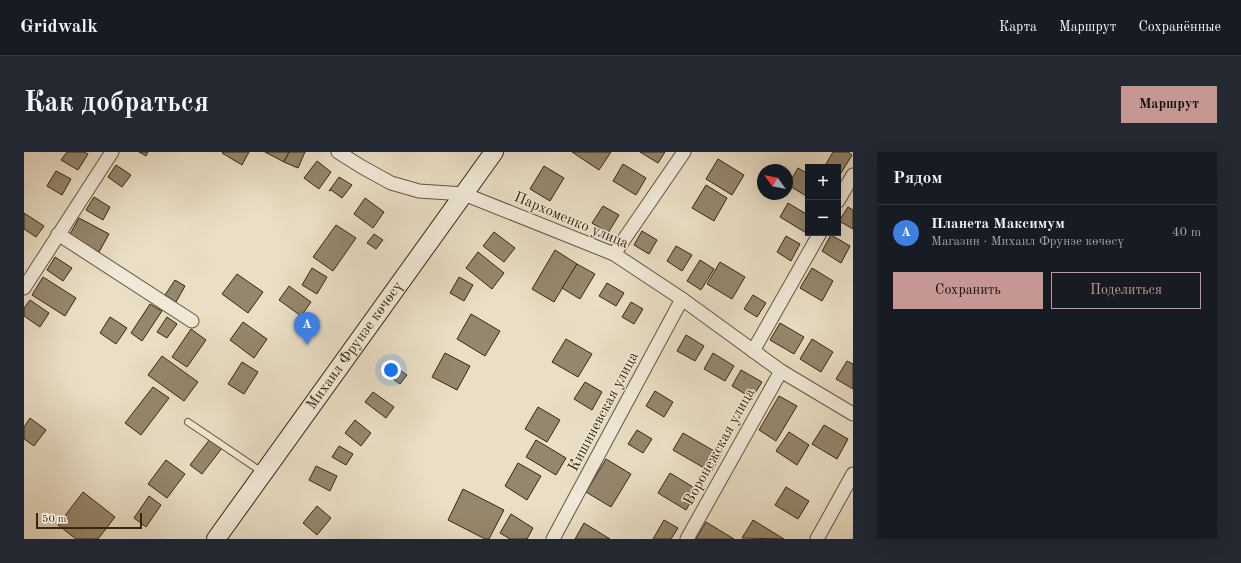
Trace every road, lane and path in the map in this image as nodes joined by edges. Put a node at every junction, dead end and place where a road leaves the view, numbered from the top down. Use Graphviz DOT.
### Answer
graph roads {
  1 [pos="112,152"];
  2 [pos="338,152"];
  3 [pos="494,152"];
  4 [pos="684,152"];
  5 [pos="853,175"];
  6 [pos="464,194"];
  7 [pos="839,200"];
  8 [pos="58,234"];
  9 [pos="818,236"];
  10 [pos="614,254"];
  11 [pos="24,288"];
  12 [pos="682,300"];
  13 [pos="192,321"];
  14 [pos="753,350"];
  15 [pos="781,371"];
  16 [pos="853,414"];
  17 [pos="188,422"];
  18 [pos="264,472"];
  19 [pos="853,474"];
  20 [pos="216,539"];
  21 [pos="553,539"];
  22 [pos="687,539"];
  23 [pos="817,539"];
  1 -- 8 [label="street"];
  2 -- 6 [label="street, Пархоменко улица"];
  3 -- 6 [label="main road, Михаил Фрунзе көчөсү"];
  4 -- 10 [label="street"];
  5 -- 7 [label="street"];
  6 -- 10 [label="street, Пархоменко улица"];
  6 -- 18 [label="main road, Михаил Фрунзе көчөсү"];
  8 -- 11 [label="street"];
  8 -- 13 [label="street"];
  9 -- 14 [label="street"];
  10 -- 12 [label="street, Пархоменко улица"];
  12 -- 14 [label="street, Пархоменко улица"];
  12 -- 21 [label="street, Кишиневская улица"];
  14 -- 15 [label="street, Пархоменко улица"];
  15 -- 16 [label="street, Пархоменко улица"];
  15 -- 22 [label="street, Воронежская улица"];
  17 -- 18 [label="lane"];
  18 -- 20 [label="main road, Михаил Фрунзе көчөсү"];
  19 -- 23 [label="street"];
}
